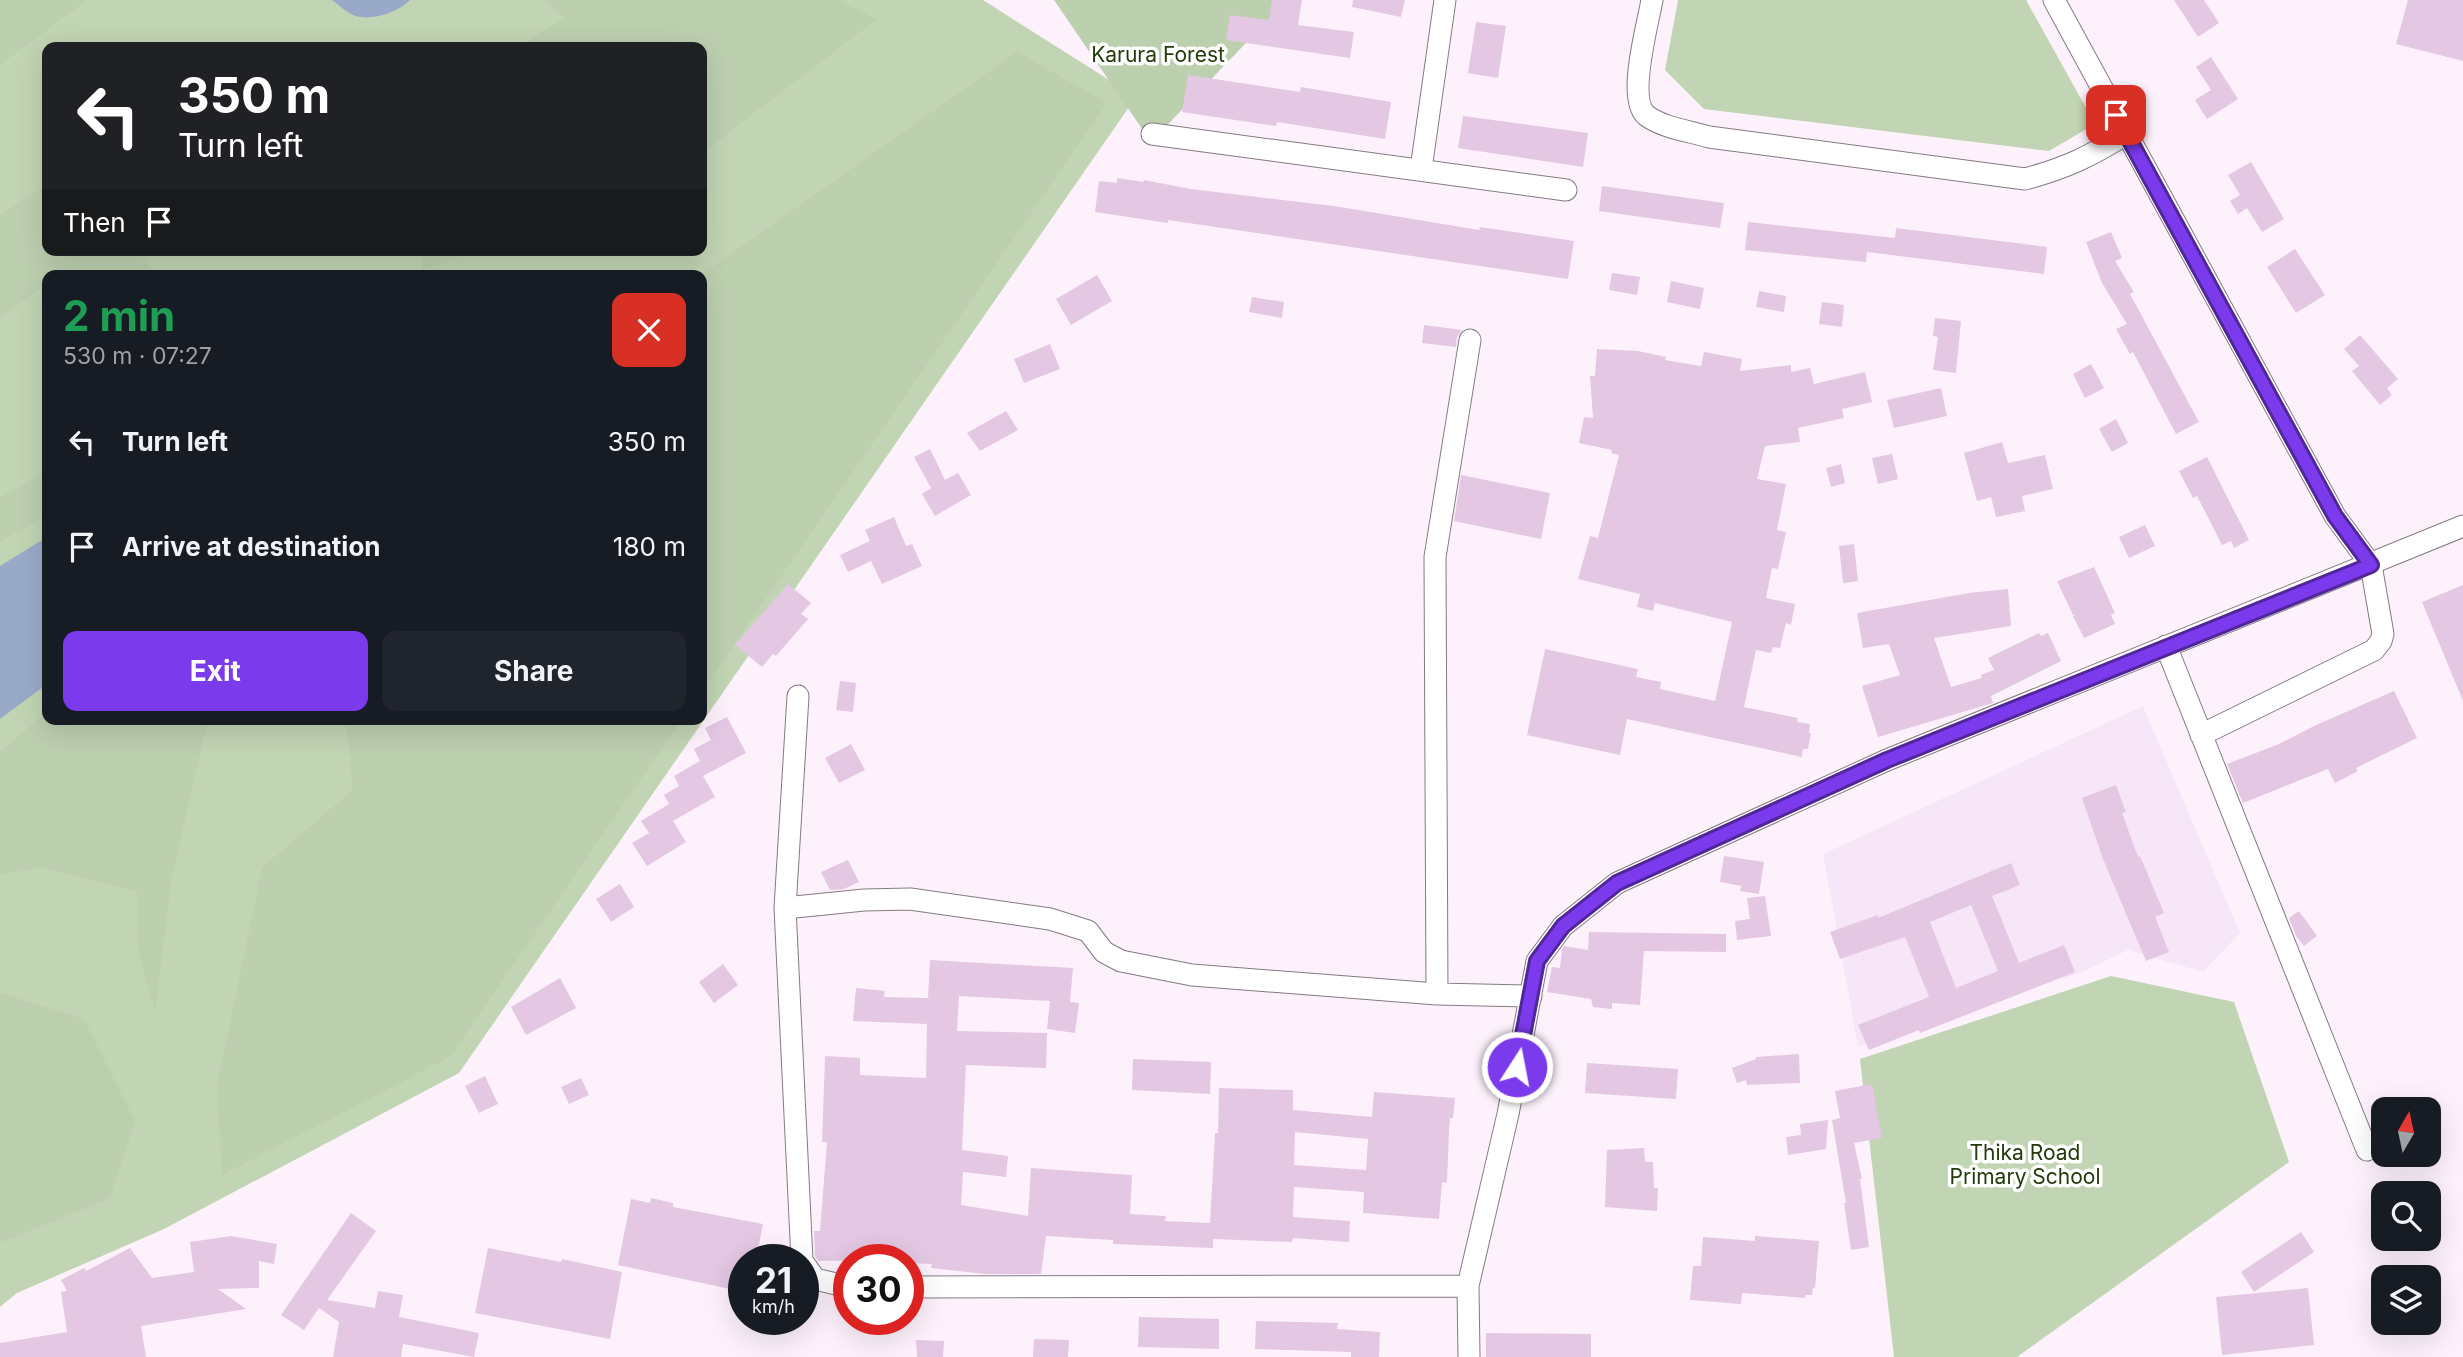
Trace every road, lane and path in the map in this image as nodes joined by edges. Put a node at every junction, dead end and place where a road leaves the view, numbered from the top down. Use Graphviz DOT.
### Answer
graph roads {
  1 [pos="1445,0"];
  2 [pos="1652,0"];
  3 [pos="2054,0"];
  4 [pos="1152,134"];
  5 [pos="2126,134"];
  6 [pos="1421,169"];
  7 [pos="1566,190"];
  8 [pos="1470,340"];
  9 [pos="2463,526"];
  10 [pos="2371,565"];
  11 [pos="2166,646"];
  12 [pos="798,696"];
  13 [pos="2201,735"];
  14 [pos="785,908"];
  15 [pos="1437,993"];
  16 [pos="1531,996"];
  17 [pos="2367,1150"];
  18 [pos="802,1244"];
  19 [pos="1468,1286"];
  20 [pos="924,1287"];
  21 [pos="1469,1357"];
  1 -- 6 [label="street"];
  2 -- 5 [label="street"];
  3 -- 5 [label="street"];
  4 -- 6 [label="street"];
  5 -- 10 [label="street"];
  6 -- 7 [label="street"];
  8 -- 15 [label="street"];
  9 -- 10 [label="street"];
  10 -- 11 [label="street"];
  10 -- 13 [label="street"];
  11 -- 13 [label="street"];
  11 -- 16 [label="street"];
  12 -- 14 [label="street"];
  13 -- 17 [label="street"];
  14 -- 15 [label="street"];
  14 -- 18 [label="street"];
  15 -- 16 [label="street"];
  16 -- 19 [label="street"];
  19 -- 20 [label="street"];
  19 -- 21 [label="street"];
}
